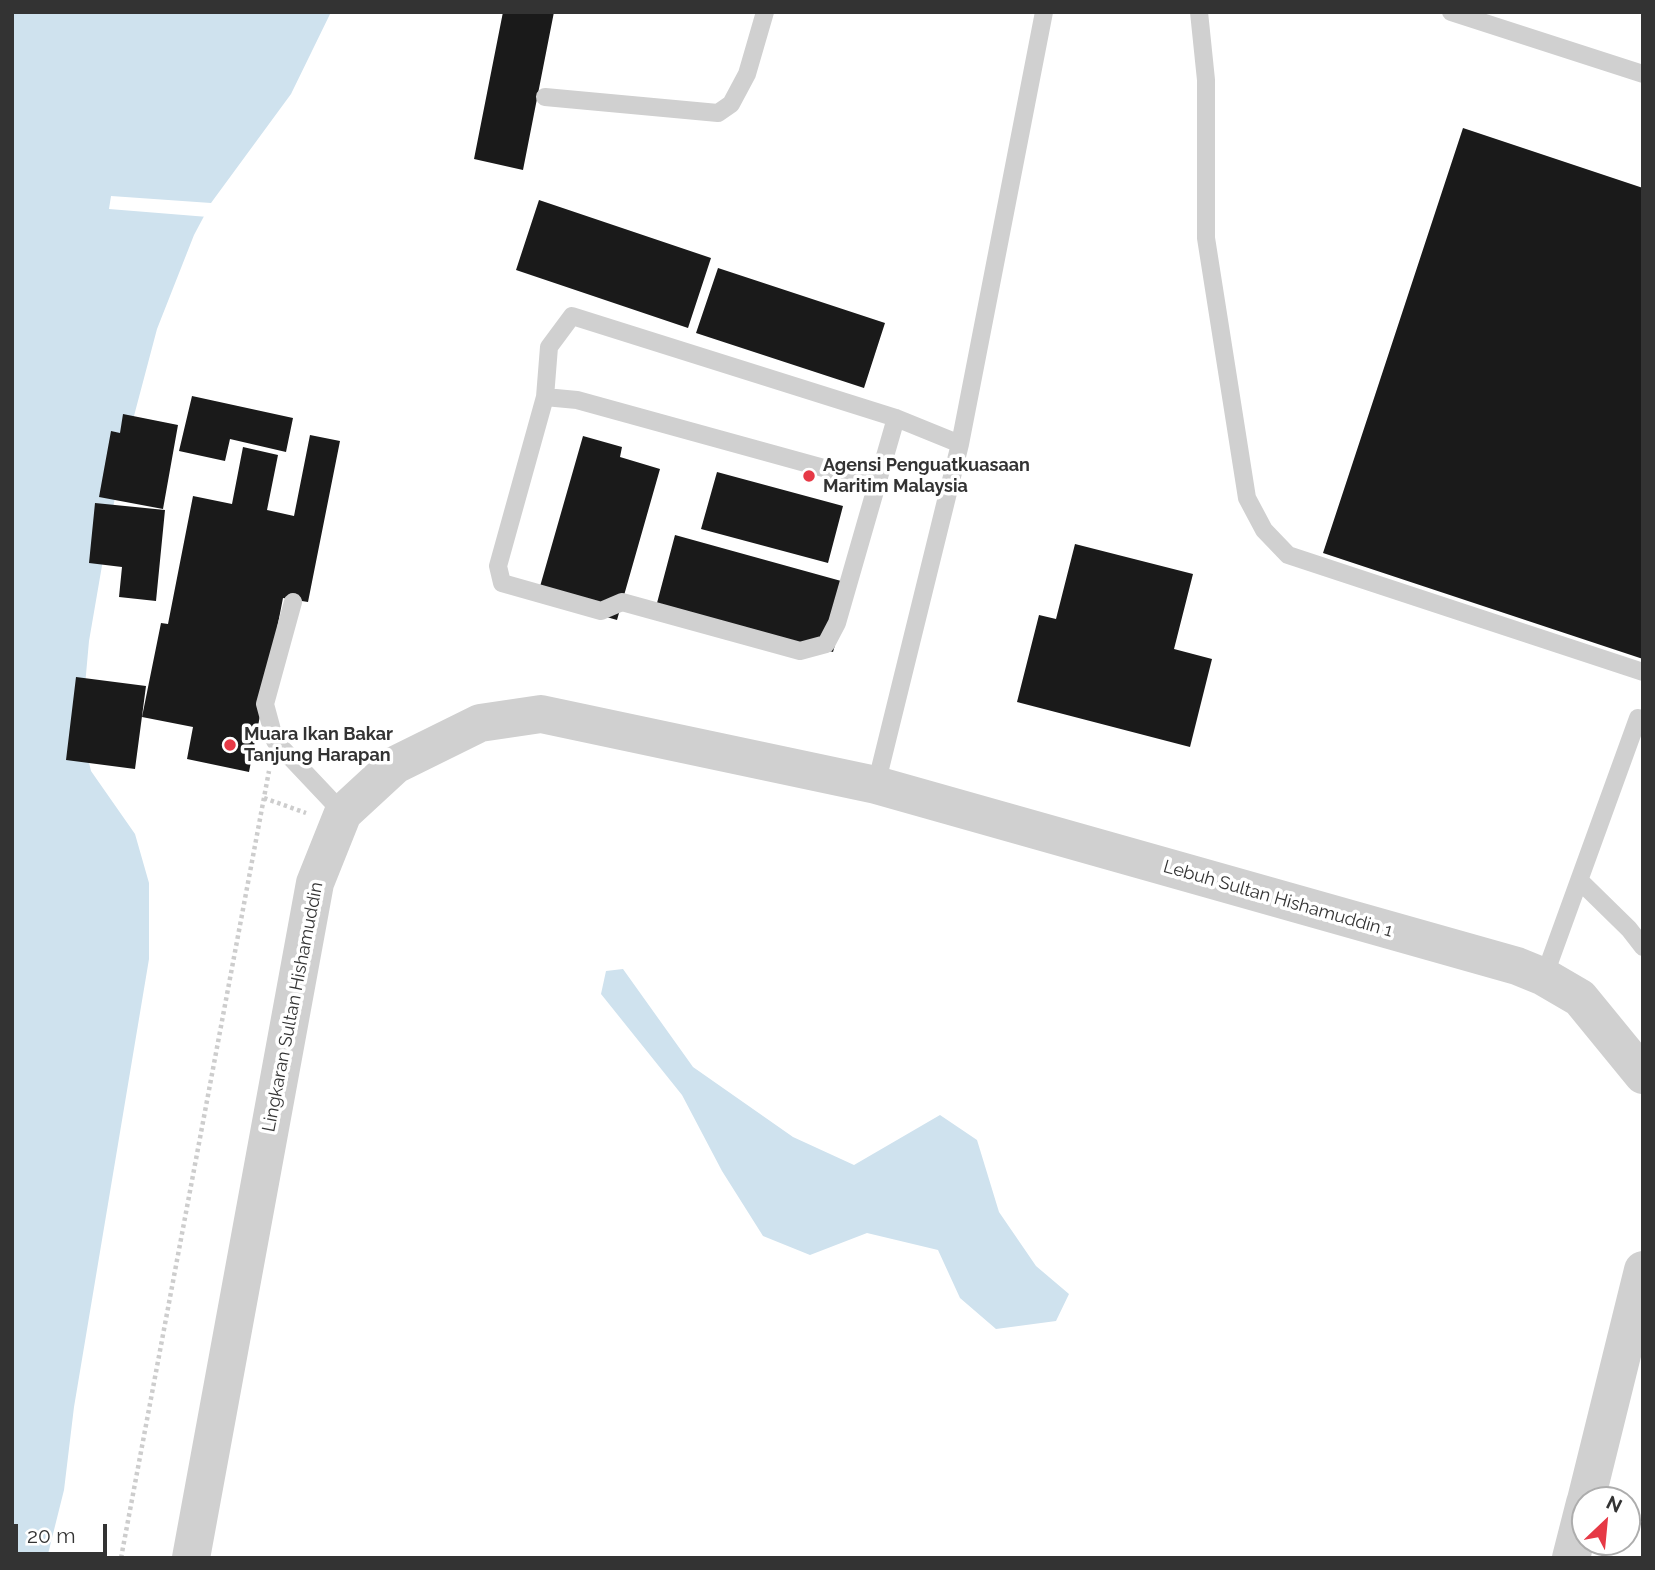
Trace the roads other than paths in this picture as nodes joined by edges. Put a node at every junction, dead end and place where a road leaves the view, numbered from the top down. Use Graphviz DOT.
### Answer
graph roads {
  1 [pos="765,12"];
  2 [pos="1044,12"];
  3 [pos="1199,12"];
  4 [pos="1451,12"];
  5 [pos="1643,75"];
  6 [pos="545,97"];
  7 [pos="545,397"];
  8 [pos="896,418"];
  9 [pos="960,444"];
  10 [pos="878,483"];
  11 [pos="293,602"];
  12 [pos="1643,672"];
  13 [pos="1638,718"];
  14 [pos="876,785"];
  15 [pos="341,819"];
  16 [pos="1580,881"];
  17 [pos="1643,947"];
  18 [pos="1544,977"];
  19 [pos="1643,1075"];
  20 [pos="1643,1270"];
  21 [pos="1589,1486"];
  22 [pos="191,1558"];
  1 -- 6 [label="lane"];
  2 -- 9 [label="lane"];
  3 -- 12 [label="lane"];
  4 -- 5 [label="lane"];
  7 -- 8 [label="lane"];
  7 -- 10 [label="lane"];
  7 -- 10 [label="lane"];
  8 -- 9 [label="lane"];
  8 -- 10 [label="lane"];
  9 -- 14 [label="lane"];
  11 -- 15 [label="lane"];
  13 -- 16 [label="lane"];
  14 -- 15 [label="street, Lingkaran Sultan Hishamuddin"];
  14 -- 18 [label="street, Lebuh Sultan Hishamuddin 1"];
  15 -- 22 [label="street, Lingkaran Sultan Hishamuddin"];
  16 -- 17 [label="lane"];
  16 -- 18 [label="lane"];
  18 -- 19 [label="street, Lebuh Sultan Hishamuddin 1"];
  20 -- 21 [label="street"];
}
